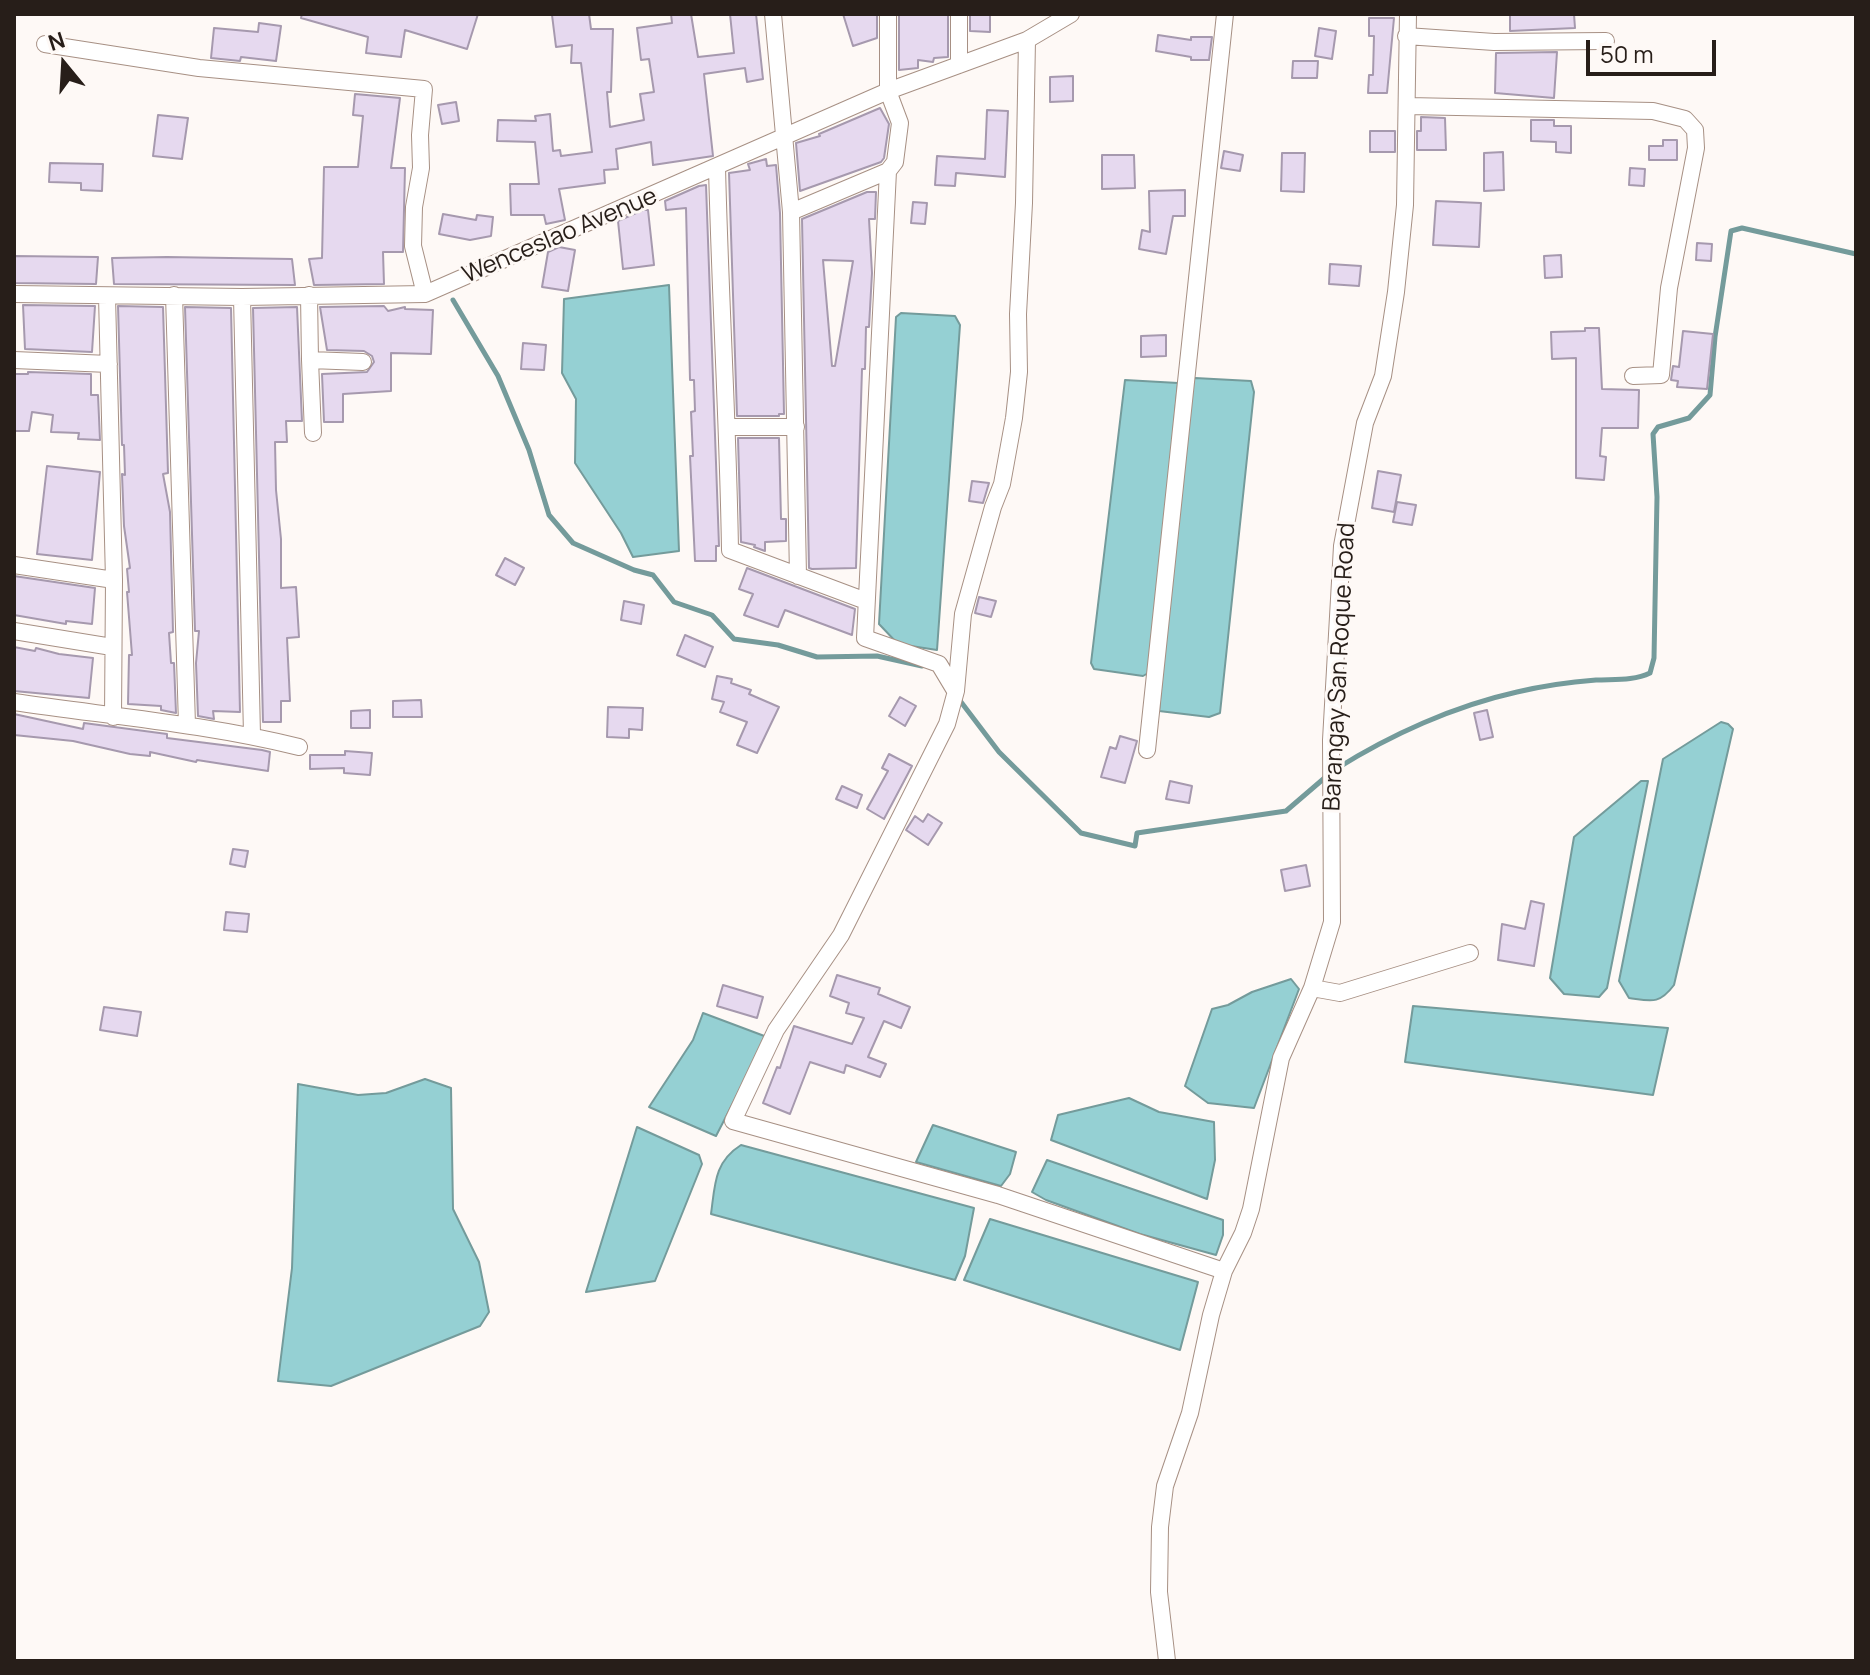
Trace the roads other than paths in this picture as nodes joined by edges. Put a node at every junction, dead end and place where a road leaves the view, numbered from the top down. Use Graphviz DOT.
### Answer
graph roads {
  1 [pos="773,14"];
  2 [pos="888,14"];
  3 [pos="959,14"];
  4 [pos="1071,14"];
  5 [pos="1225,14"];
  6 [pos="1408,14"];
  7 [pos="1406,36"];
  8 [pos="1027,40"];
  9 [pos="1606,41"];
  10 [pos="45,44"];
  11 [pos="959,65"];
  12 [pos="888,91"];
  13 [pos="1408,106"];
  14 [pos="784,138"];
  15 [pos="717,167"];
  16 [pos="888,171"];
  17 [pos="791,212"];
  18 [pos="14,294"];
  19 [pos="425,294"];
  20 [pos="174,295"];
  21 [pos="309,295"];
  22 [pos="107,296"];
  23 [pos="242,297"];
  24 [pos="14,360"];
  25 [pos="310,360"];
  26 [pos="363,362"];
  27 [pos="109,364"];
  28 [pos="1633,376"];
  29 [pos="728,427"];
  30 [pos="796,427"];
  31 [pos="313,433"];
  32 [pos="14,565"];
  33 [pos="798,576"];
  34 [pos="114,580"];
  35 [pos="866,601"];
  36 [pos="14,631"];
  37 [pos="112,647"];
  38 [pos="954,689"];
  39 [pos="14,702"];
  40 [pos="113,717"];
  41 [pos="187,725"];
  42 [pos="252,735"];
  43 [pos="299,747"];
  44 [pos="1147,750"];
  45 [pos="1470,953"];
  46 [pos="1312,988"];
  47 [pos="1224,1271"];
  48 [pos="1167,1661"];
  1 -- 14 [label="street"];
  2 -- 12 [label="street"];
  3 -- 11 [label="street"];
  4 -- 8 [label="street, Wenceslao Avenue"];
  5 -- 44 [label="street"];
  6 -- 7 [label="street, Barangay San Roque Road"];
  7 -- 9 [label="street"];
  7 -- 13 [label="street, Barangay San Roque Road"];
  8 -- 11 [label="street, Wenceslao Avenue"];
  8 -- 38 [label="street"];
  10 -- 19 [label="street"];
  11 -- 12 [label="street, Wenceslao Avenue"];
  12 -- 14 [label="street, Wenceslao Avenue"];
  12 -- 16 [label="street"];
  13 -- 28 [label="street"];
  13 -- 46 [label="street, Barangay San Roque Road"];
  14 -- 15 [label="street, Wenceslao Avenue"];
  14 -- 17 [label="street"];
  15 -- 19 [label="street, Wenceslao Avenue"];
  15 -- 29 [label="street"];
  16 -- 17 [label="street"];
  16 -- 35 [label="street"];
  17 -- 30 [label="street"];
  18 -- 22 [label="street, Wenceslao Avenue"];
  19 -- 21 [label="street, Wenceslao Avenue"];
  20 -- 22 [label="street, Wenceslao Avenue"];
  20 -- 23 [label="street, Wenceslao Avenue"];
  20 -- 41 [label="street"];
  21 -- 23 [label="street, Wenceslao Avenue"];
  21 -- 25 [label="street"];
  22 -- 27 [label="street"];
  23 -- 42 [label="street"];
  24 -- 27 [label="street"];
  25 -- 26 [label="street"];
  25 -- 31 [label="street"];
  27 -- 34 [label="street"];
  29 -- 30 [label="street"];
  29 -- 33 [label="street"];
  30 -- 33 [label="street"];
  32 -- 34 [label="street"];
  33 -- 35 [label="street"];
  34 -- 37 [label="street"];
  35 -- 38 [label="street"];
  36 -- 37 [label="street"];
  37 -- 40 [label="street"];
  38 -- 47 [label="street"];
  39 -- 40 [label="street"];
  40 -- 41 [label="street"];
  41 -- 42 [label="street"];
  42 -- 43 [label="street"];
  45 -- 46 [label="street"];
  46 -- 47 [label="street, Barangay San Roque Road"];
  47 -- 48 [label="street, Barangay San Roque Road"];
}
